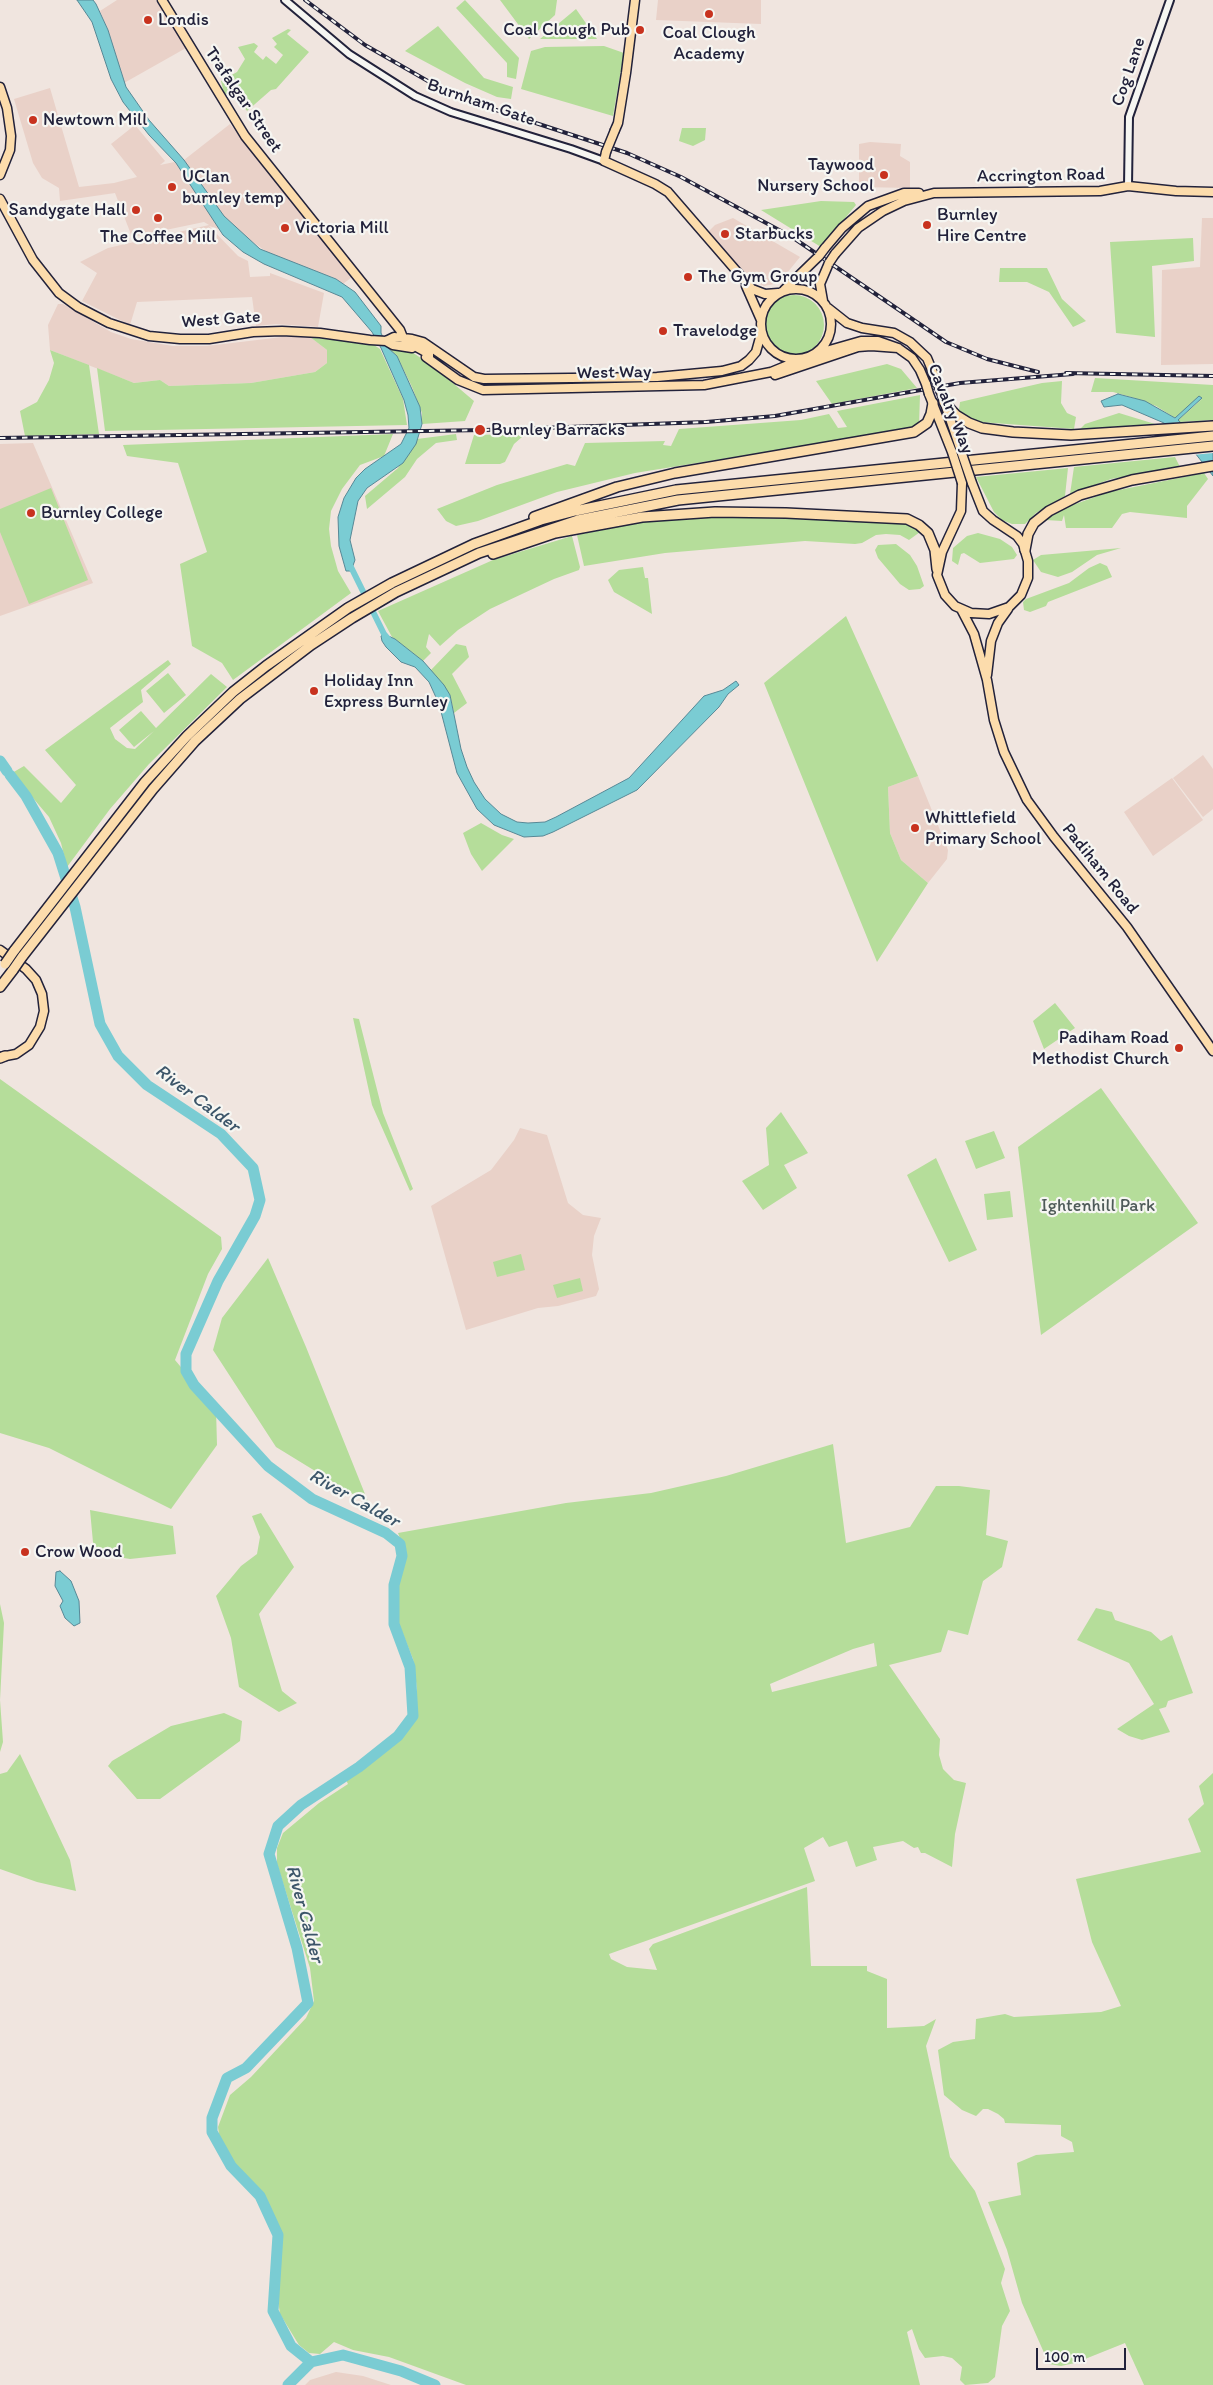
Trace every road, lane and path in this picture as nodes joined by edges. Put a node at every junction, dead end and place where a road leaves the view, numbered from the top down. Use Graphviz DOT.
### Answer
graph roads {
  1 [pos="162,0"];
  2 [pos="285,0"];
  3 [pos="635,0"];
  4 [pos="1170,0"];
  5 [pos="0,87"];
  6 [pos="6,160"];
  7 [pos="604,161"];
  8 [pos="0,166"];
  9 [pos="0,175"];
  10 [pos="1128,186"];
  11 [pos="1213,192"];
  12 [pos="934,193"];
  13 [pos="0,199"];
  14 [pos="742,279"];
  15 [pos="781,291"];
  16 [pos="826,305"];
  17 [pos="761,320"];
  18 [pos="400,330"];
  19 [pos="761,334"];
  20 [pos="403,338"];
  21 [pos="412,339"];
  22 [pos="386,340"];
  23 [pos="898,348"];
  24 [pos="817,354"];
  25 [pos="429,358"];
  26 [pos="805,358"];
  27 [pos="751,378"];
  28 [pos="931,398"];
  29 [pos="944,402"];
  30 [pos="1213,426"];
  31 [pos="1213,436"];
  32 [pos="1213,446"];
  33 [pos="1213,466"];
  34 [pos="1026,550"];
  35 [pos="438,560"];
  36 [pos="463,560"];
  37 [pos="937,569"];
  38 [pos="1009,607"];
  39 [pos="961,609"];
  40 [pos="987,680"];
  41 [pos="0,950"];
  42 [pos="2,967"];
  43 [pos="0,987"];
  44 [pos="1213,1051"];
  45 [pos="2,1057"];
  1 -- 18 [label="main road, Trafalgar Street"];
  2 -- 7 [label="street, Burnham Gate"];
  3 -- 7 [label="main road, bridge"];
  4 -- 10 [label="street, Cog Lane"];
  5 -- 6 [label="main road"];
  6 -- 8 [label="main road"];
  6 -- 9 [label="main road"];
  7 -- 14 [label="main road"];
  10 -- 11 [label="main road, Accrington Road"];
  10 -- 12 [label="main road, Accrington Road"];
  12 -- 15 [label="main road, bridge"];
  12 -- 16 [label="main road, Accrington Road, bridge"];
  13 -- 22 [label="main road, West Gate"];
  14 -- 15 [label="main road"];
  14 -- 17 [label="main road"];
  15 -- 16 [label="main road"];
  15 -- 17 [label="main road"];
  16 -- 24 [label="main road"];
  16 -- 29 [label="main road, Cavalry Way, bridge"];
  17 -- 19 [label="main road"];
  18 -- 20 [label="main road"];
  18 -- 21 [label="main road, West Way"];
  19 -- 21 [label="main road, West Way"];
  19 -- 26 [label="main road"];
  20 -- 21 [label="main road, West Way"];
  20 -- 22 [label="main road, West Way"];
  20 -- 25 [label="main road, West Way"];
  22 -- 25 [label="main road, West Way"];
  23 -- 24 [label="main road, Cavalry Way"];
  23 -- 27 [label="main road"];
  23 -- 28 [label="main road, Cavalry Way, bridge"];
  24 -- 26 [label="main road"];
  25 -- 27 [label="main road, West Way"];
  26 -- 27 [label="main road, West Way"];
  28 -- 35 [label="highway"];
  28 -- 37 [label="main road, Cavalry Way, bridge"];
  29 -- 30 [label="highway"];
  29 -- 34 [label="main road, Cavalry Way, bridge"];
  31 -- 35 [label="highway"];
  32 -- 36 [label="highway"];
  33 -- 34 [label="highway"];
  34 -- 38 [label="main road"];
  35 -- 42 [label="highway, bridge"];
  36 -- 37 [label="highway"];
  36 -- 43 [label="highway, bridge"];
  37 -- 39 [label="main road, Padiham Road"];
  38 -- 39 [label="main road"];
  38 -- 40 [label="main road"];
  39 -- 40 [label="main road, Padiham Road"];
  40 -- 44 [label="main road, Padiham Road"];
  41 -- 45 [label="main road"];
}
